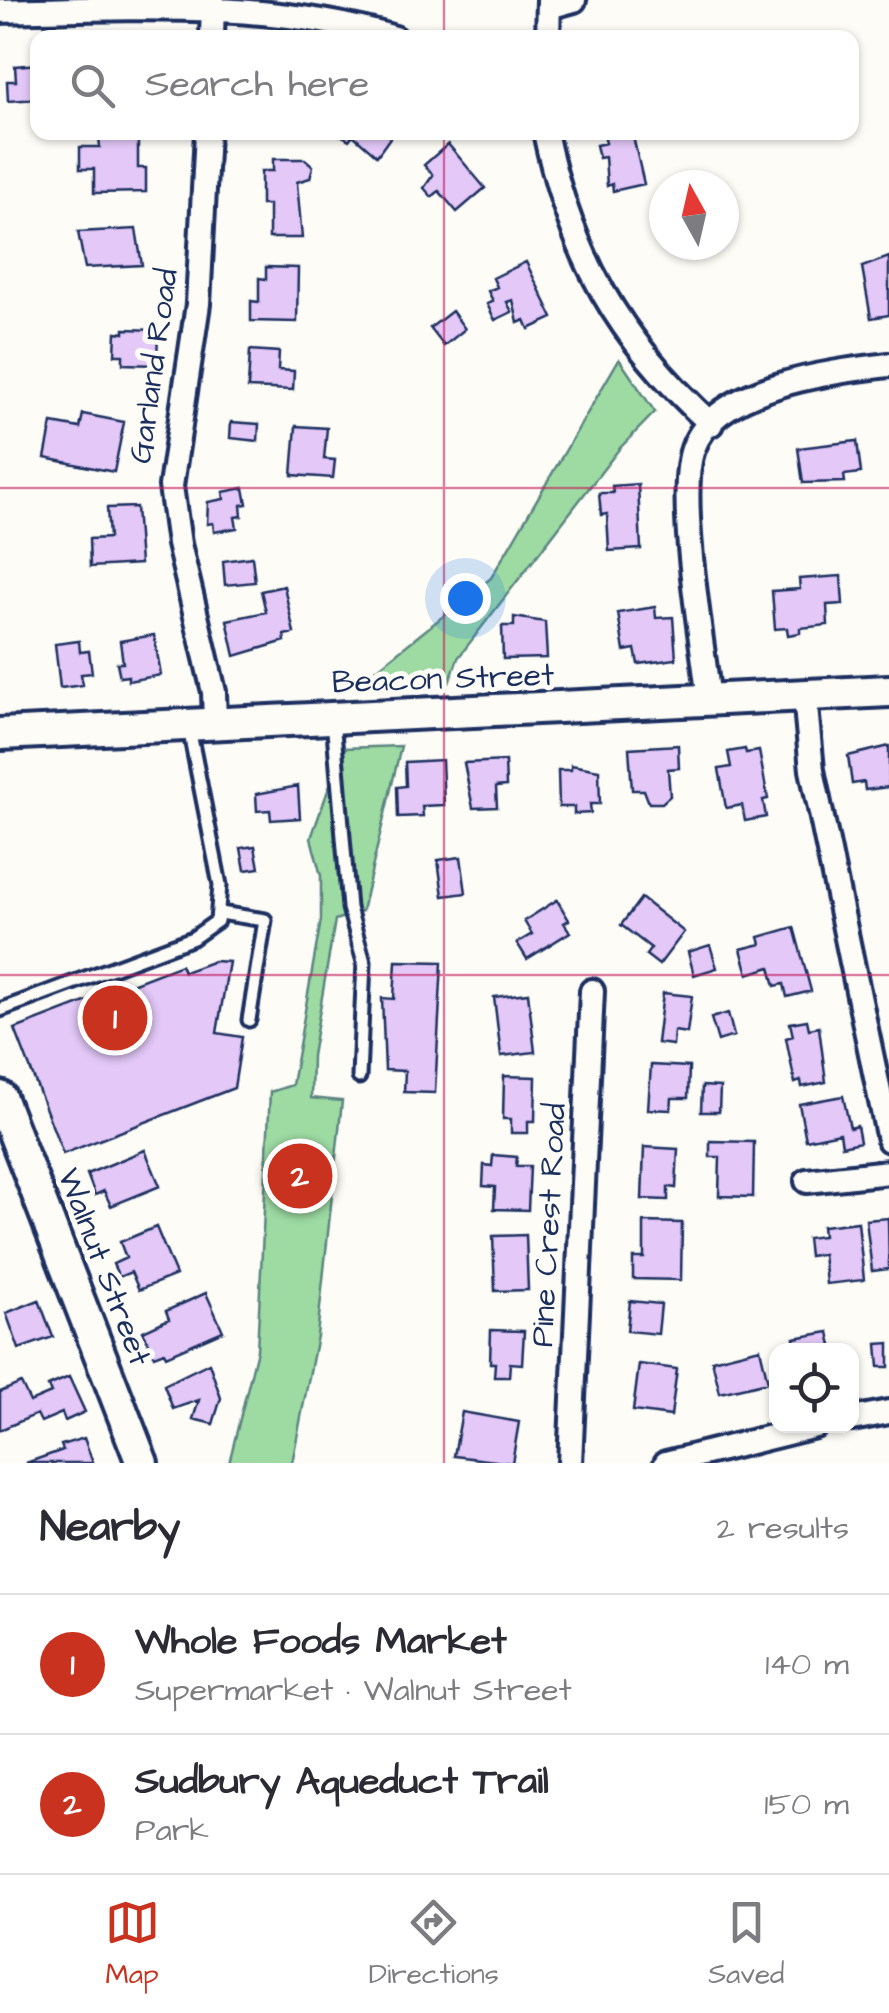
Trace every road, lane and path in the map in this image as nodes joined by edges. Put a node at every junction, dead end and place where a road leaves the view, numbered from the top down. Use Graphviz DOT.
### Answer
graph roads {
  1 [pos="574,0"];
  2 [pos="213,2"];
  3 [pos="549,4"];
  4 [pos="0,11"];
  5 [pos="212,30"];
  6 [pos="376,30"];
  7 [pos="548,30"];
  8 [pos="208,140"];
  9 [pos="546,140"];
  10 [pos="889,365"];
  11 [pos="711,424"];
  12 [pos="889,691"];
  13 [pos="804,696"];
  14 [pos="709,701"];
  15 [pos="334,719"];
  16 [pos="202,724"];
  17 [pos="0,734"];
  18 [pos="220,913"];
  19 [pos="592,991"];
  20 [pos="0,1010"];
  21 [pos="249,1020"];
  22 [pos="359,1077"];
  23 [pos="0,1097"];
  24 [pos="889,1140"];
  25 [pos="889,1172"];
  26 [pos="807,1180"];
  27 [pos="889,1412"];
  28 [pos="859,1417"];
  29 [pos="787,1433"];
  30 [pos="142,1463"];
  31 [pos="570,1463"];
  32 [pos="666,1463"];
  1 -- 3 [label="street"];
  2 -- 4 [label="street"];
  2 -- 5 [label="street"];
  2 -- 6 [label="street"];
  3 -- 7 [label="street"];
  8 -- 16 [label="street, Garland Road"];
  9 -- 11 [label="street"];
  10 -- 11 [label="street"];
  11 -- 14 [label="street"];
  12 -- 13 [label="main road, Beacon Street"];
  13 -- 14 [label="main road, Beacon Street"];
  13 -- 24 [label="street"];
  14 -- 15 [label="main road, Beacon Street"];
  15 -- 16 [label="main road, Beacon Street"];
  15 -- 22 [label="lane"];
  16 -- 17 [label="main road, Beacon Street"];
  16 -- 18 [label="lane"];
  18 -- 20 [label="lane"];
  18 -- 21 [label="lane"];
  19 -- 31 [label="street, Pine Crest Road"];
  23 -- 30 [label="main road, Walnut Street"];
  25 -- 26 [label="street"];
  27 -- 28 [label="street"];
  29 -- 32 [label="street"];
}
